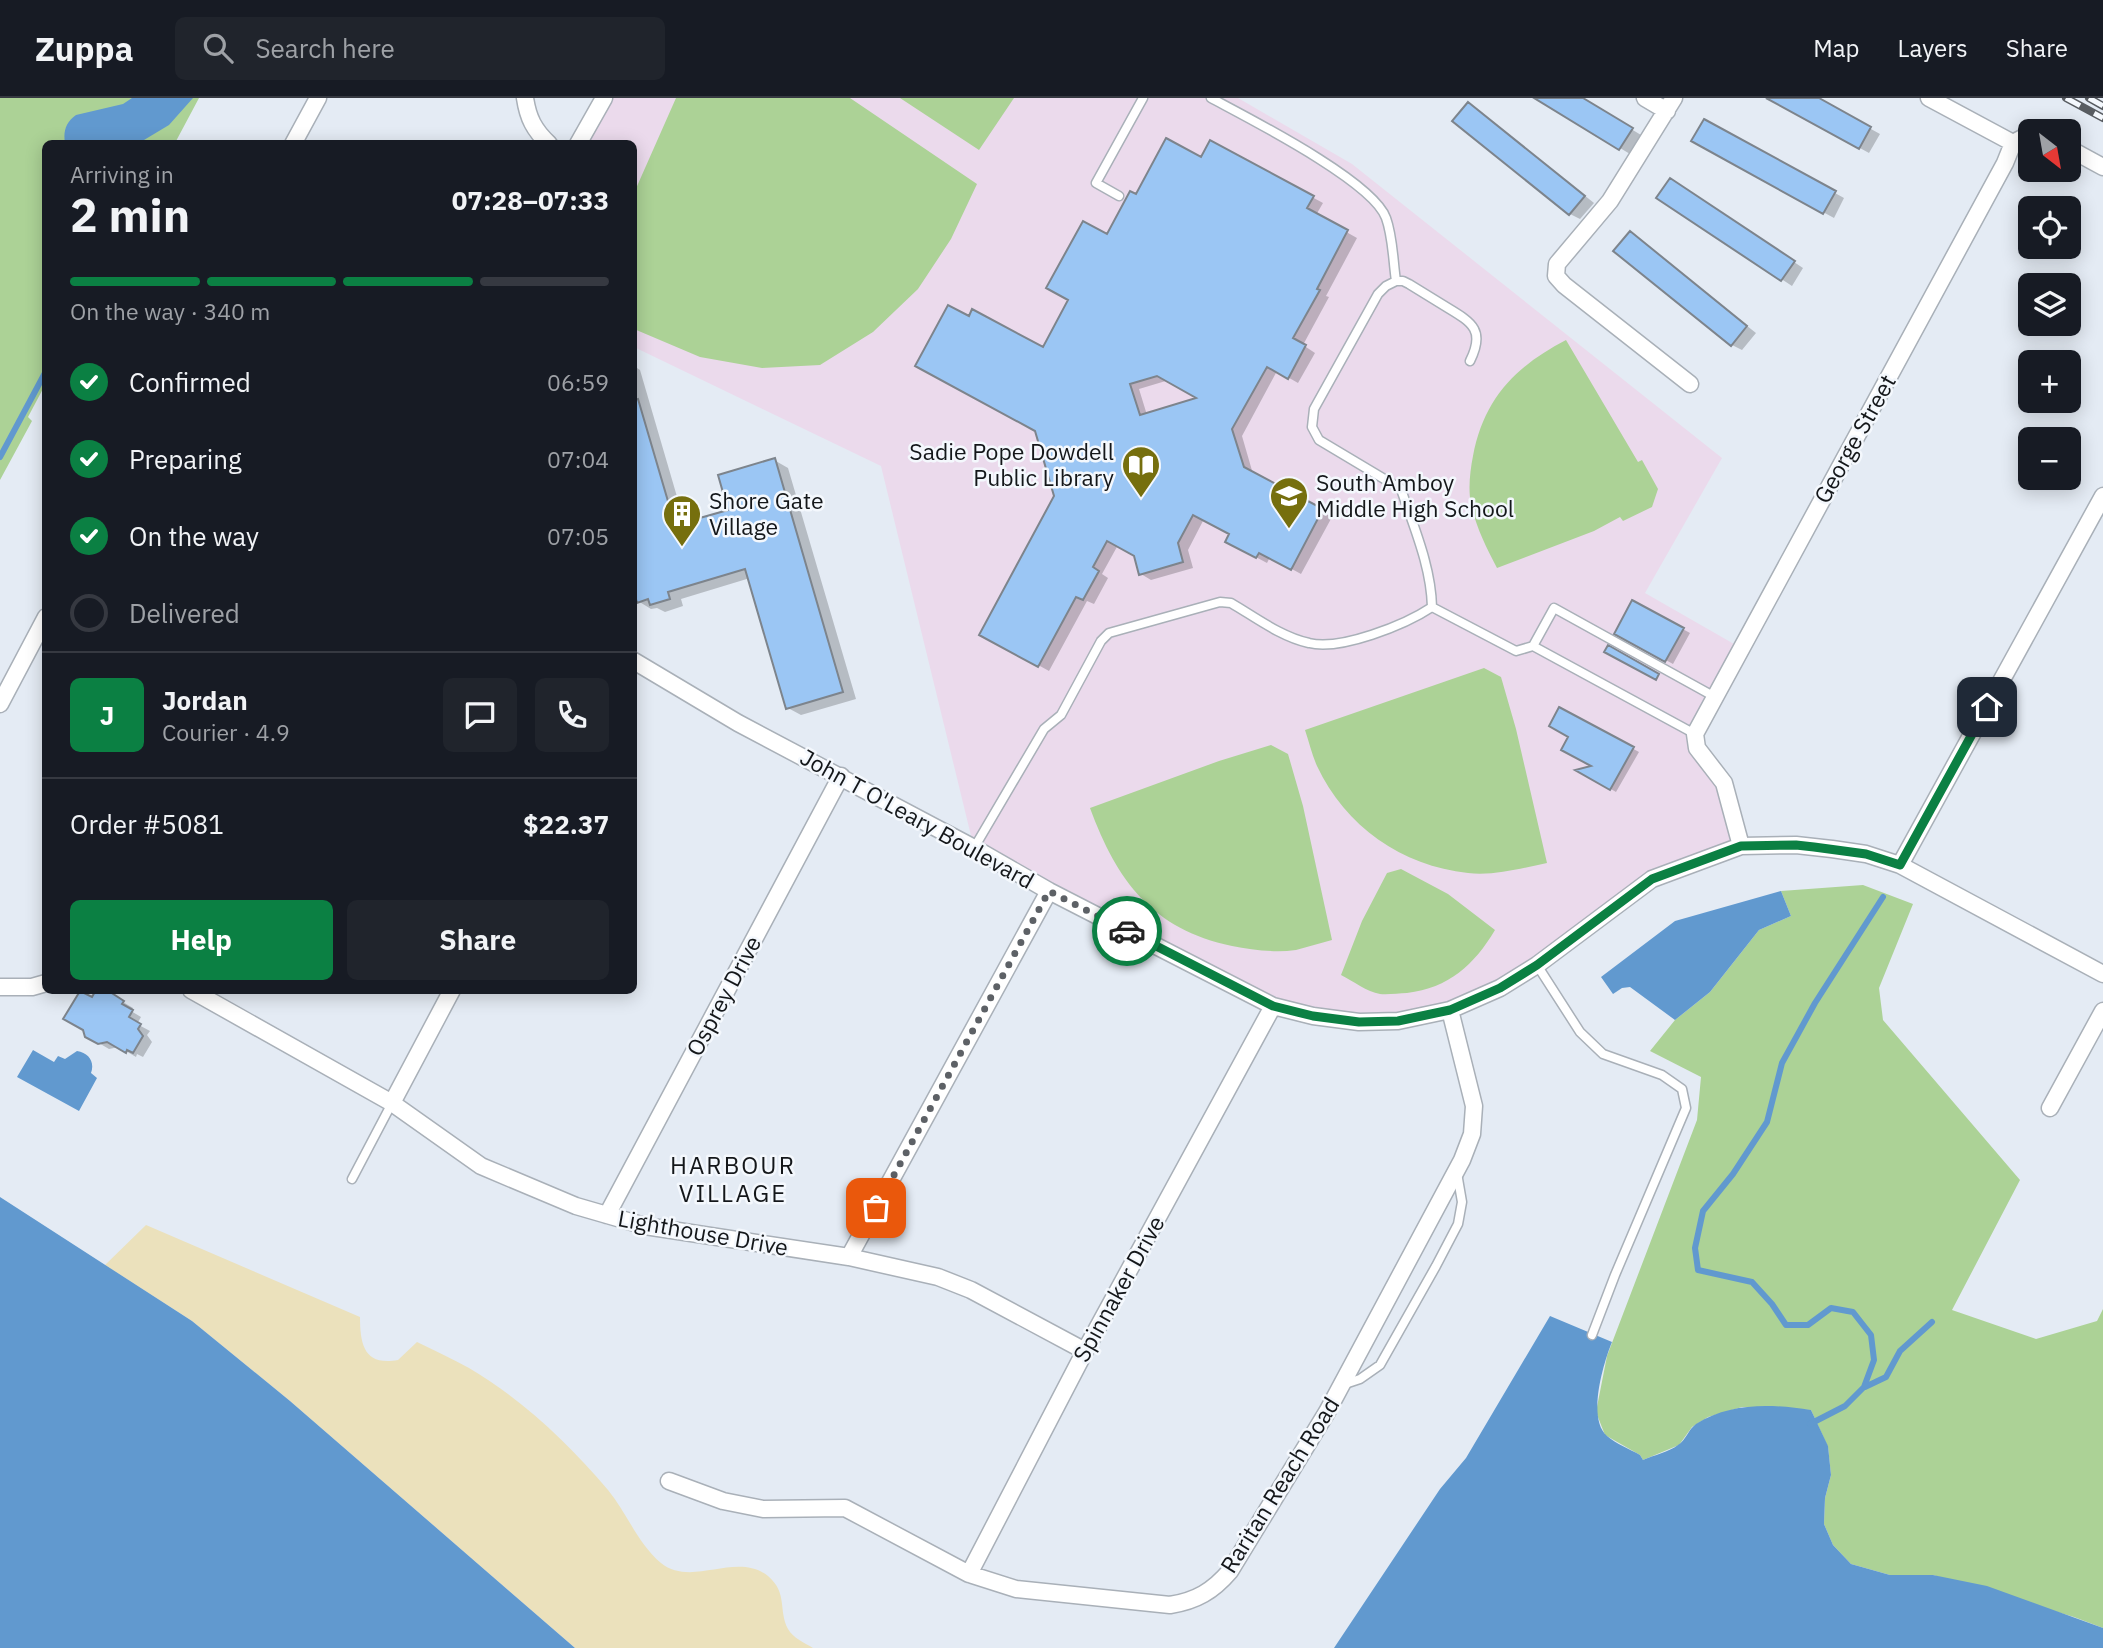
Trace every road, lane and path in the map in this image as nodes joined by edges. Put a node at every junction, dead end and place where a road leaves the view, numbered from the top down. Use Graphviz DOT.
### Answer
graph roads {
  1 [pos="318,98"];
  2 [pos="525,98"];
  3 [pos="604,98"];
  4 [pos="1143,98"];
  5 [pos="1211,98"];
  6 [pos="1646,98"];
  7 [pos="1929,98"];
  8 [pos="1671,104"];
  9 [pos="295,140"];
  10 [pos="545,140"];
  11 [pos="580,140"];
  12 [pos="2018,140"];
  13 [pos="2013,143"];
  14 [pos="2081,155"];
  15 [pos="2103,167"];
  16 [pos="1119,196"];
  17 [pos="1396,281"];
  18 [pos="1470,361"];
  19 [pos="1690,384"];
  20 [pos="2103,496"];
  21 [pos="1432,607"];
  22 [pos="42,625"];
  23 [pos="1533,646"];
  24 [pos="637,663"];
  25 [pos="1715,697"];
  26 [pos="0,704"];
  27 [pos="1695,734"];
  28 [pos="841,776"];
  29 [pos="1741,846"];
  30 [pos="974,848"];
  31 [pos="1900,865"];
  32 [pos="1049,891"];
  33 [pos="1537,965"];
  34 [pos="2103,975"];
  35 [pos="42,984"];
  36 [pos="0,987"];
  37 [pos="198,994"];
  38 [pos="450,994"];
  39 [pos="1273,1006"];
  40 [pos="1450,1010"];
  41 [pos="2103,1011"];
  42 [pos="392,1103"];
  43 [pos="2050,1108"];
  44 [pos="1457,1170"];
  45 [pos="352,1179"];
  46 [pos="607,1215"];
  47 [pos="849,1257"];
  48 [pos="1592,1335"];
  49 [pos="1085,1351"];
  50 [pos="1341,1385"];
  51 [pos="669,1481"];
  52 [pos="969,1574"];
  1 -- 9 [label="street"];
  2 -- 10 [label="street"];
  3 -- 11 [label="street"];
  4 -- 16 [label="lane"];
  5 -- 17 [label="lane"];
  6 -- 8 [label="street"];
  7 -- 13 [label="street"];
  8 -- 19 [label="street"];
  12 -- 13 [label="street"];
  13 -- 25 [label="street, George Street"];
  14 -- 15 [label="street"];
  17 -- 18 [label="lane"];
  17 -- 21 [label="lane"];
  20 -- 31 [label="street"];
  21 -- 23 [label="lane"];
  21 -- 30 [label="lane"];
  22 -- 26 [label="street"];
  23 -- 25 [label="lane"];
  23 -- 27 [label="lane"];
  24 -- 28 [label="street, John T O'Leary Boulevard"];
  25 -- 27 [label="street, George Street"];
  27 -- 29 [label="street"];
  28 -- 30 [label="street, John T O'Leary Boulevard"];
  28 -- 46 [label="street, Osprey Drive"];
  29 -- 31 [label="street, John T O'Leary Boulevard"];
  29 -- 33 [label="street, John T O'Leary Boulevard"];
  30 -- 32 [label="street, John T O'Leary Boulevard"];
  31 -- 34 [label="street, John T O'Leary Boulevard"];
  32 -- 39 [label="street, John T O'Leary Boulevard"];
  32 -- 47 [label="street"];
  33 -- 40 [label="street, John T O'Leary Boulevard"];
  33 -- 48 [label="lane"];
  35 -- 36 [label="street"];
  37 -- 42 [label="street, Lighthouse Drive"];
  38 -- 42 [label="street"];
  39 -- 40 [label="street, John T O'Leary Boulevard"];
  39 -- 49 [label="street, Spinnaker Drive"];
  40 -- 44 [label="street, Raritan Reach Road"];
  41 -- 43 [label="street"];
  42 -- 45 [label="lane"];
  42 -- 46 [label="street, Lighthouse Drive"];
  44 -- 50 [label="street, Raritan Reach Road"];
  44 -- 50 [label="lane"];
  46 -- 47 [label="street, Lighthouse Drive"];
  47 -- 49 [label="street, Lighthouse Drive"];
  49 -- 52 [label="street, Spinnaker Drive"];
  50 -- 52 [label="street, Raritan Reach Road"];
  51 -- 52 [label="street, Raritan Reach Road"];
}
